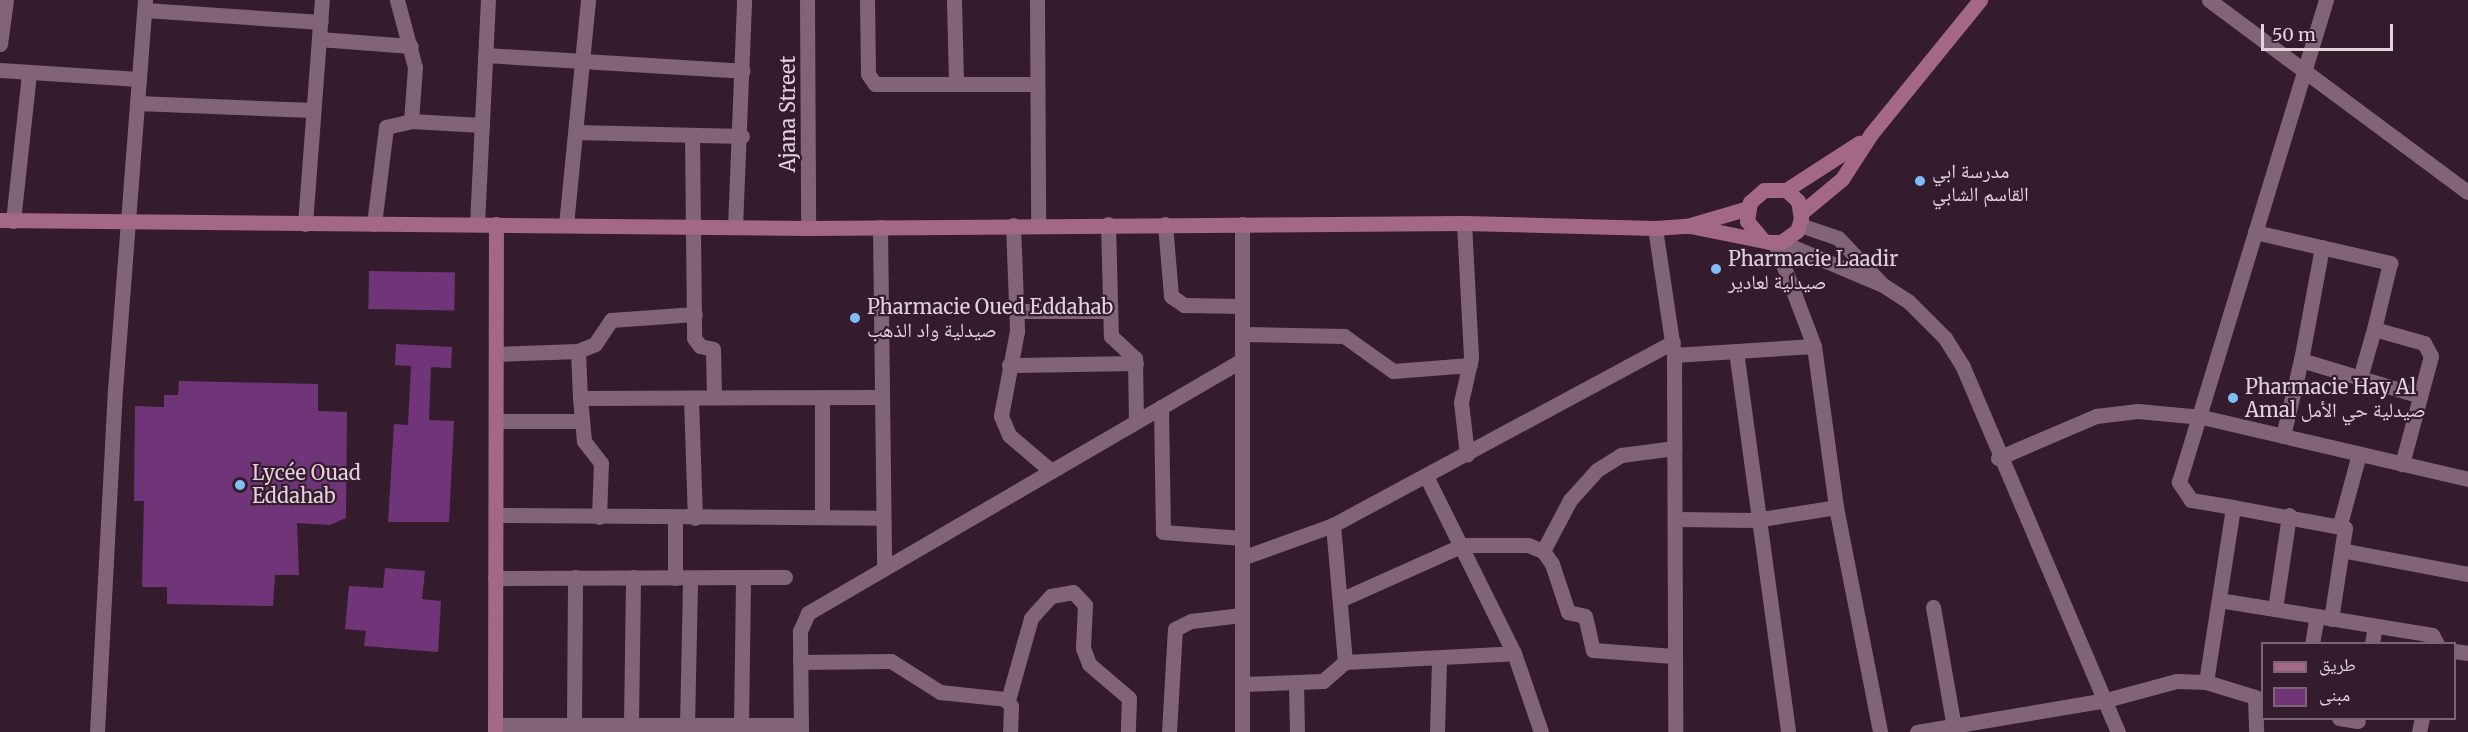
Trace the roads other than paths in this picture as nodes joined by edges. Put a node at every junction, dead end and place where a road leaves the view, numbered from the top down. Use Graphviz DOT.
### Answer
graph roads {
  1 [pos="6,0"];
  2 [pos="322,0"];
  3 [pos="397,0"];
  4 [pos="488,0"];
  5 [pos="588,0"];
  6 [pos="744,0"];
  7 [pos="807,0"];
  8 [pos="867,0"];
  9 [pos="954,0"];
  10 [pos="1037,0"];
  11 [pos="1980,0"];
  12 [pos="2209,0"];
  13 [pos="2326,0"];
  14 [pos="145,5"];
  15 [pos="321,22"];
  16 [pos="319,39"];
  17 [pos="0,44"];
  18 [pos="411,46"];
  19 [pos="485,55"];
  20 [pos="581,64"];
  21 [pos="2302,66"];
  22 [pos="0,70"];
  23 [pos="743,71"];
  24 [pos="29,74"];
  25 [pos="139,79"];
  26 [pos="957,82"];
  27 [pos="1035,84"];
  28 [pos="137,103"];
  29 [pos="313,110"];
  30 [pos="411,121"];
  31 [pos="482,125"];
  32 [pos="576,132"];
  33 [pos="1871,134"];
  34 [pos="692,135"];
  35 [pos="742,136"];
  36 [pos="1786,190"];
  37 [pos="2468,192"];
  38 [pos="1748,208"];
  39 [pos="1801,219"];
  40 [pos="7,220"];
  41 [pos="128,220"];
  42 [pos="1464,223"];
  43 [pos="305,224"];
  44 [pos="374,224"];
  45 [pos="477,224"];
  46 [pos="496,224"];
  47 [pos="1038,224"];
  48 [pos="1108,224"];
  49 [pos="1165,224"];
  50 [pos="1242,224"];
  51 [pos="567,225"];
  52 [pos="690,225"];
  53 [pos="1013,225"];
  54 [pos="735,226"];
  55 [pos="1687,226"];
  56 [pos="880,227"];
  57 [pos="808,228"];
  58 [pos="1655,228"];
  59 [pos="2255,232"];
  60 [pos="1773,242"];
  61 [pos="2322,247"];
  62 [pos="1883,285"];
  63 [pos="1242,306"];
  64 [pos="1016,311"];
  65 [pos="1110,311"];
  66 [pos="694,314"];
  67 [pos="2374,329"];
  68 [pos="1242,334"];
  69 [pos="1814,346"];
  70 [pos="1673,348"];
  71 [pos="578,351"];
  72 [pos="1736,351"];
  73 [pos="496,354"];
  74 [pos="1242,360"];
  75 [pos="2301,360"];
  76 [pos="1136,363"];
  77 [pos="1009,365"];
  78 [pos="1470,365"];
  79 [pos="2360,378"];
  80 [pos="2420,396"];
  81 [pos="714,397"];
  82 [pos="882,397"];
  83 [pos="580,398"];
  84 [pos="691,399"];
  85 [pos="822,400"];
  86 [pos="1161,407"];
  87 [pos="2202,417"];
  88 [pos="496,421"];
  89 [pos="581,421"];
  90 [pos="1136,421"];
  91 [pos="2283,436"];
  92 [pos="1675,448"];
  93 [pos="2359,454"];
  94 [pos="1467,455"];
  95 [pos="1998,458"];
  96 [pos="2402,464"];
  97 [pos="1051,471"];
  98 [pos="1427,478"];
  99 [pos="2468,479"];
  100 [pos="1836,507"];
  101 [pos="2234,507"];
  102 [pos="496,515"];
  103 [pos="2289,516"];
  104 [pos="599,517"];
  105 [pos="822,517"];
  106 [pos="675,518"];
  107 [pos="695,518"];
  108 [pos="883,518"];
  109 [pos="1676,519"];
  110 [pos="1755,519"];
  111 [pos="2340,524"];
  112 [pos="1334,525"];
  113 [pos="1242,538"];
  114 [pos="1463,545"];
  115 [pos="1543,551"];
  116 [pos="2346,551"];
  117 [pos="1242,558"];
  118 [pos="884,568"];
  119 [pos="2468,574"];
  120 [pos="575,577"];
  121 [pos="633,577"];
  122 [pos="785,577"];
  123 [pos="495,578"];
  124 [pos="682,578"];
  125 [pos="743,578"];
  126 [pos="1340,600"];
  127 [pos="2218,600"];
  128 [pos="1933,607"];
  129 [pos="2275,609"];
  130 [pos="1242,615"];
  131 [pos="2324,617"];
  132 [pos="2374,626"];
  133 [pos="2313,642"];
  134 [pos="2372,642"];
  135 [pos="2436,642"];
  136 [pos="1514,653"];
  137 [pos="1673,656"];
  138 [pos="1439,661"];
  139 [pos="800,662"];
  140 [pos="1345,662"];
  141 [pos="2206,682"];
  142 [pos="1242,684"];
  143 [pos="1296,684"];
  144 [pos="1008,700"];
  145 [pos="2106,700"];
  146 [pos="2260,709"];
  147 [pos="631,724"];
  148 [pos="574,725"];
  149 [pos="741,725"];
  150 [pos="495,728"];
  151 [pos="681,728"];
  152 [pos="801,728"];
  153 [pos="1956,728"];
  154 [pos="97,732"];
  155 [pos="1010,732"];
  156 [pos="1128,732"];
  157 [pos="1169,732"];
  158 [pos="1242,732"];
  159 [pos="1296,732"];
  160 [pos="1437,732"];
  161 [pos="1541,732"];
  162 [pos="1675,732"];
  163 [pos="1788,732"];
  164 [pos="1880,732"];
  165 [pos="1917,732"];
  166 [pos="2118,732"];
  167 [pos="2256,732"];
  1 -- 17 [label="street"];
  2 -- 15 [label="street"];
  3 -- 18 [label="street"];
  4 -- 19 [label="street"];
  5 -- 20 [label="street"];
  6 -- 23 [label="street"];
  7 -- 57 [label="street, Ajana Street"];
  8 -- 26 [label="street"];
  9 -- 26 [label="street"];
  10 -- 27 [label="street"];
  11 -- 33 [label="main road"];
  12 -- 21 [label="street"];
  13 -- 21 [label="street"];
  14 -- 15 [label="street"];
  14 -- 25 [label="street"];
  15 -- 16 [label="street"];
  16 -- 18 [label="street"];
  16 -- 29 [label="street"];
  18 -- 30 [label="street"];
  19 -- 20 [label="street"];
  19 -- 31 [label="street"];
  20 -- 23 [label="street"];
  20 -- 32 [label="street"];
  21 -- 37 [label="street"];
  21 -- 59 [label="street"];
  22 -- 24 [label="street"];
  23 -- 35 [label="street"];
  24 -- 25 [label="street"];
  24 -- 40 [label="street"];
  25 -- 28 [label="street"];
  26 -- 27 [label="street"];
  27 -- 47 [label="street"];
  28 -- 29 [label="street"];
  28 -- 41 [label="street"];
  29 -- 43 [label="street"];
  30 -- 31 [label="street"];
  30 -- 44 [label="street"];
  31 -- 45 [label="street"];
  32 -- 34 [label="street"];
  32 -- 51 [label="street"];
  33 -- 36 [label="main road"];
  33 -- 39 [label="main road"];
  34 -- 35 [label="street"];
  34 -- 52 [label="street"];
  35 -- 54 [label="street"];
  36 -- 38 [label="main road"];
  36 -- 39 [label="main road"];
  38 -- 55 [label="main road"];
  38 -- 60 [label="main road"];
  39 -- 60 [label="main road"];
  39 -- 62 [label="street"];
  40 -- 41 [label="main road"];
  41 -- 43 [label="main road"];
  41 -- 154 [label="street"];
  42 -- 50 [label="main road"];
  42 -- 58 [label="main road"];
  42 -- 78 [label="street"];
  43 -- 44 [label="main road"];
  44 -- 45 [label="main road"];
  45 -- 46 [label="main road"];
  46 -- 51 [label="main road"];
  46 -- 73 [label="main road"];
  47 -- 48 [label="main road"];
  47 -- 53 [label="main road"];
  48 -- 49 [label="main road"];
  48 -- 65 [label="street"];
  49 -- 50 [label="main road"];
  49 -- 63 [label="street"];
  50 -- 63 [label="street"];
  51 -- 52 [label="main road"];
  52 -- 54 [label="main road"];
  52 -- 66 [label="street"];
  53 -- 56 [label="main road"];
  53 -- 64 [label="street"];
  54 -- 57 [label="main road"];
  55 -- 58 [label="main road"];
  55 -- 60 [label="main road"];
  56 -- 57 [label="main road"];
  56 -- 82 [label="street"];
  58 -- 70 [label="street"];
  59 -- 61 [label="street"];
  59 -- 87 [label="street"];
  60 -- 62 [label="street"];
  60 -- 69 [label="street"];
  61 -- 67 [label="street"];
  61 -- 75 [label="street"];
  62 -- 95 [label="street"];
  63 -- 68 [label="street"];
  64 -- 65 [label="street"];
  64 -- 77 [label="street"];
  65 -- 76 [label="street"];
  66 -- 71 [label="street"];
  66 -- 81 [label="street"];
  67 -- 79 [label="street"];
  67 -- 80 [label="street"];
  68 -- 74 [label="street"];
  68 -- 78 [label="street"];
  69 -- 72 [label="street"];
  69 -- 100 [label="street"];
  70 -- 72 [label="street"];
  70 -- 92 [label="street"];
  70 -- 94 [label="street"];
  71 -- 73 [label="street"];
  71 -- 83 [label="street"];
  72 -- 110 [label="street"];
  73 -- 88 [label="main road"];
  74 -- 86 [label="street"];
  74 -- 113 [label="street"];
  75 -- 79 [label="street"];
  75 -- 91 [label="street"];
  76 -- 77 [label="street"];
  76 -- 90 [label="street"];
  77 -- 97 [label="street"];
  78 -- 94 [label="street"];
  79 -- 80 [label="street"];
  80 -- 96 [label="street"];
  81 -- 84 [label="street"];
  81 -- 85 [label="street"];
  82 -- 85 [label="street"];
  82 -- 108 [label="street"];
  83 -- 84 [label="street"];
  83 -- 89 [label="street"];
  84 -- 107 [label="street"];
  85 -- 105 [label="street"];
  86 -- 90 [label="street"];
  86 -- 113 [label="street"];
  87 -- 91 [label="street"];
  87 -- 95 [label="street"];
  87 -- 101 [label="street"];
  88 -- 89 [label="street"];
  88 -- 102 [label="main road"];
  89 -- 104 [label="street"];
  90 -- 97 [label="street"];
  91 -- 93 [label="street"];
  92 -- 109 [label="street"];
  92 -- 115 [label="street"];
  93 -- 96 [label="street"];
  93 -- 111 [label="street"];
  94 -- 98 [label="street"];
  95 -- 145 [label="street"];
  96 -- 99 [label="street"];
  97 -- 118 [label="street"];
  98 -- 112 [label="street"];
  98 -- 114 [label="street"];
  100 -- 110 [label="street"];
  100 -- 164 [label="street"];
  101 -- 103 [label="street"];
  101 -- 127 [label="street"];
  102 -- 104 [label="street"];
  102 -- 123 [label="main road"];
  103 -- 111 [label="street"];
  103 -- 129 [label="street"];
  104 -- 106 [label="street"];
  105 -- 107 [label="street"];
  105 -- 108 [label="street"];
  106 -- 107 [label="street"];
  106 -- 124 [label="street"];
  108 -- 118 [label="street"];
  109 -- 110 [label="street"];
  109 -- 137 [label="street"];
  110 -- 163 [label="street"];
  111 -- 116 [label="street"];
  112 -- 117 [label="street"];
  112 -- 126 [label="street"];
  113 -- 117 [label="street"];
  114 -- 115 [label="street"];
  114 -- 126 [label="street"];
  114 -- 136 [label="street"];
  115 -- 137 [label="street"];
  116 -- 119 [label="street"];
  116 -- 131 [label="street"];
  117 -- 130 [label="street"];
  118 -- 139 [label="street"];
  120 -- 121 [label="street"];
  120 -- 123 [label="street"];
  120 -- 148 [label="street"];
  121 -- 124 [label="street"];
  121 -- 147 [label="street"];
  122 -- 125 [label="street"];
  123 -- 150 [label="main road"];
  124 -- 125 [label="street"];
  124 -- 151 [label="street"];
  125 -- 149 [label="street"];
  126 -- 140 [label="street"];
  127 -- 129 [label="street"];
  127 -- 141 [label="street"];
  128 -- 153 [label="street"];
  129 -- 131 [label="street"];
  130 -- 142 [label="street"];
  130 -- 157 [label="street"];
  131 -- 132 [label="street"];
  131 -- 133 [label="street"];
  132 -- 134 [label="street"];
  132 -- 135 [label="street"];
  136 -- 138 [label="street"];
  136 -- 161 [label="street"];
  137 -- 162 [label="street"];
  138 -- 140 [label="street"];
  138 -- 160 [label="street"];
  139 -- 144 [label="street"];
  139 -- 152 [label="street"];
  140 -- 143 [label="street"];
  141 -- 145 [label="street"];
  141 -- 146 [label="street"];
  142 -- 143 [label="street"];
  142 -- 158 [label="street"];
  143 -- 159 [label="street"];
  144 -- 155 [label="street"];
  144 -- 156 [label="street"];
  145 -- 153 [label="street"];
  145 -- 166 [label="street"];
  146 -- 167 [label="street"];
  147 -- 148 [label="street"];
  147 -- 151 [label="street"];
  148 -- 150 [label="street"];
  149 -- 151 [label="street"];
  149 -- 152 [label="street"];
  153 -- 165 [label="street"];
}
